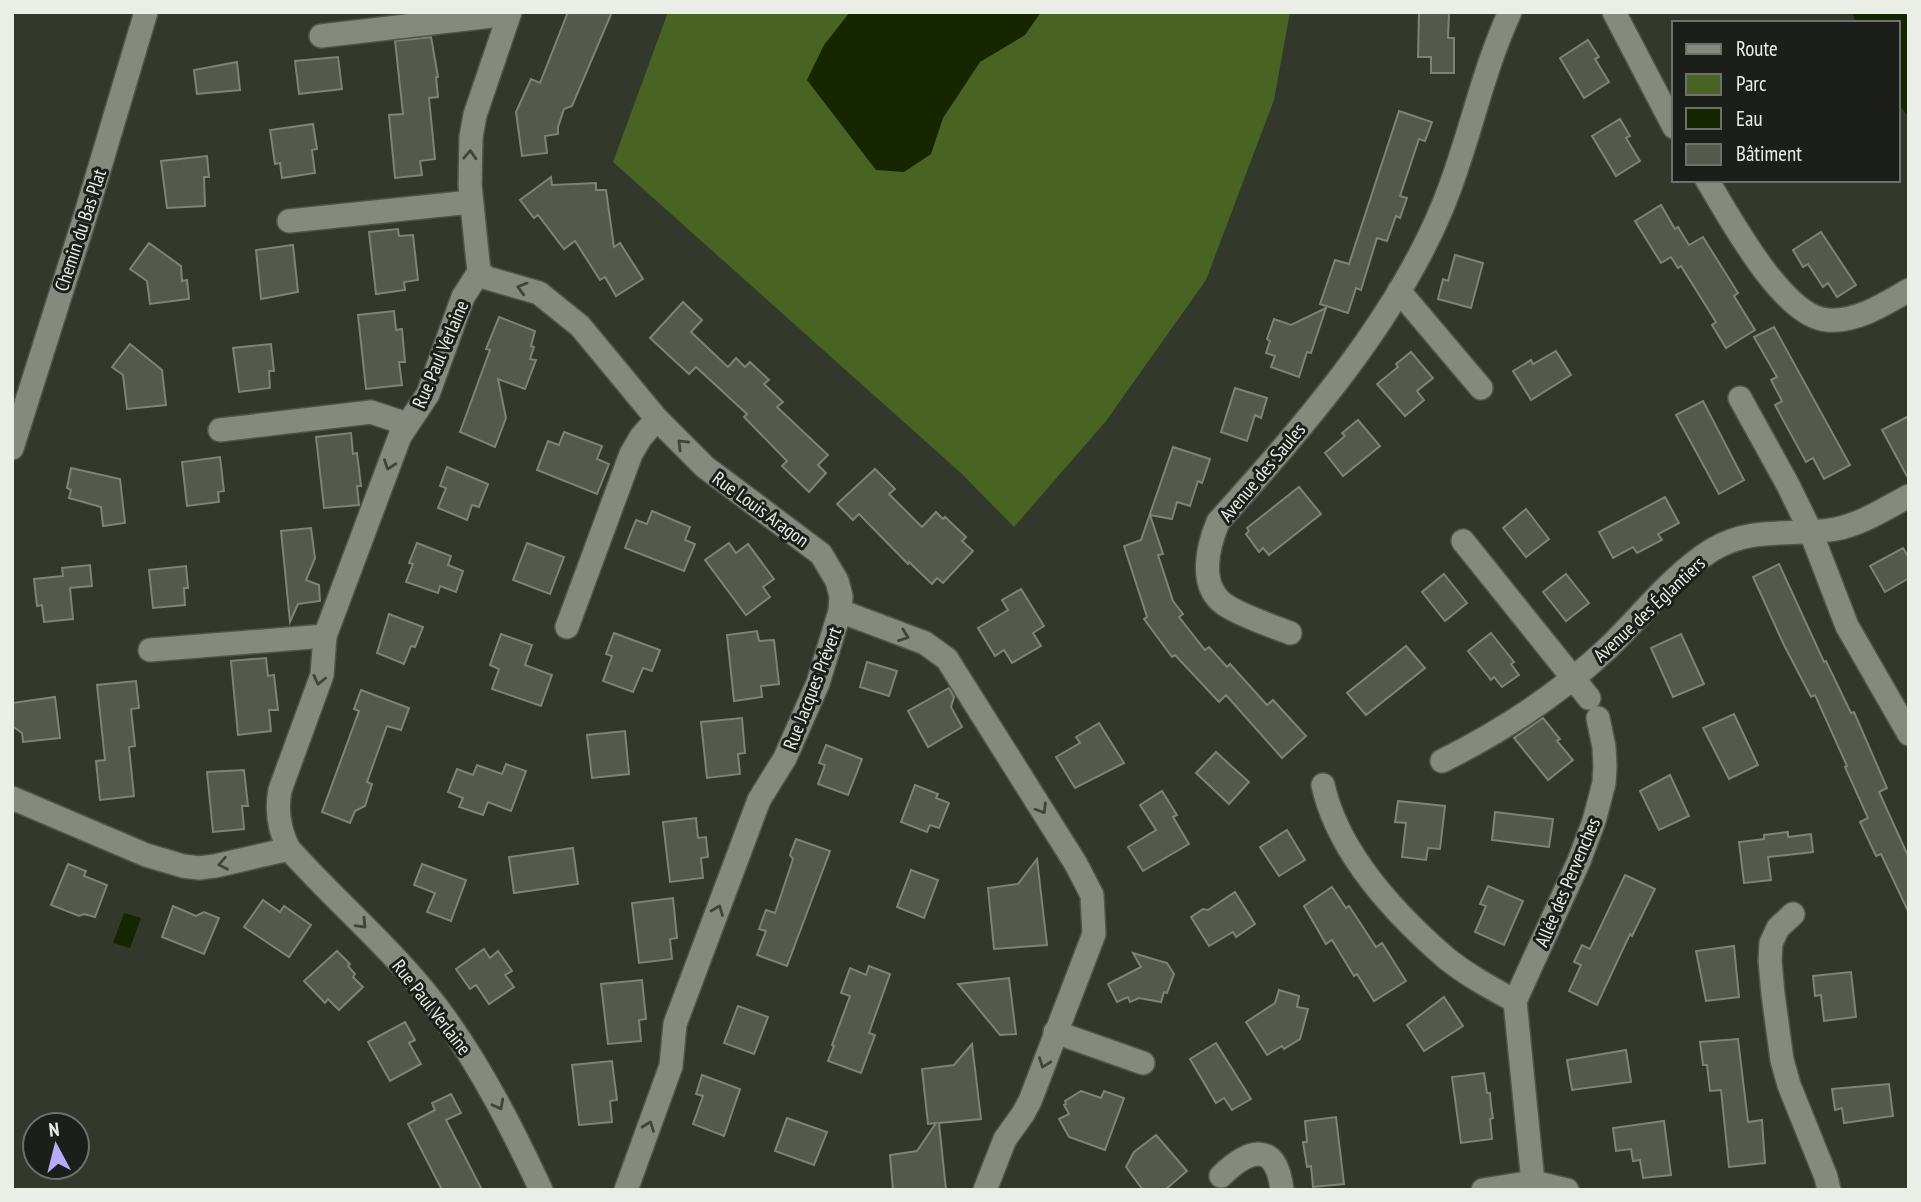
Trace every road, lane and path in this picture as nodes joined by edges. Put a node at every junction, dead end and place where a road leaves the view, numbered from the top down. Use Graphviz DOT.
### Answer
graph roads {
  1 [pos="146,12"];
  2 [pos="1510,12"];
  3 [pos="1614,12"];
  4 [pos="510,13"];
  5 [pos="321,36"];
  6 [pos="1672,123"];
  7 [pos="1708,182"];
  8 [pos="471,202"];
  9 [pos="289,222"];
  10 [pos="479,272"];
  11 [pos="1909,290"];
  12 [pos="1399,292"];
  13 [pos="1481,388"];
  14 [pos="1740,398"];
  15 [pos="657,419"];
  16 [pos="407,424"];
  17 [pos="220,430"];
  18 [pos="12,448"];
  19 [pos="1909,496"];
  20 [pos="1810,530"];
  21 [pos="1464,541"];
  22 [pos="840,611"];
  23 [pos="567,627"];
  24 [pos="1290,634"];
  25 [pos="325,636"];
  26 [pos="150,650"];
  27 [pos="1573,678"];
  28 [pos="1909,734"];
  29 [pos="1442,761"];
  30 [pos="1323,785"];
  31 [pos="12,798"];
  32 [pos="289,849"];
  33 [pos="1793,914"];
  34 [pos="1515,1001"];
  35 [pos="1055,1032"];
  36 [pos="1143,1063"];
  37 [pos="1221,1176"];
  38 [pos="1532,1182"];
  39 [pos="541,1190"];
  40 [pos="626,1190"];
  41 [pos="985,1190"];
  42 [pos="1282,1190"];
  43 [pos="1483,1190"];
  44 [pos="1567,1190"];
  45 [pos="1829,1190"];
  1 -- 18 [label="street, Chemin du Bas Plat"];
  2 -- 12 [label="street, Avenue des Saules"];
  3 -- 6 [label="street"];
  4 -- 5 [label="street"];
  8 -- 4 [label="street, one-way"];
  7 -- 11 [label="street"];
  8 -- 9 [label="street"];
  8 -- 10 [label="street"];
  15 -- 10 [label="street, Rue Louis Aragon, one-way"];
  10 -- 16 [label="street, Rue Paul Verlaine"];
  12 -- 13 [label="street"];
  12 -- 24 [label="street, Avenue des Saules"];
  14 -- 20 [label="street"];
  22 -- 15 [label="street, Rue Louis Aragon, one-way"];
  15 -- 23 [label="street"];
  16 -- 17 [label="street, Rue Paul Verlaine"];
  16 -- 25 [label="street, Rue Paul Verlaine, one-way"];
  19 -- 20 [label="street, Avenue des Églantiers"];
  20 -- 27 [label="street, Avenue des Églantiers"];
  20 -- 28 [label="street"];
  21 -- 27 [label="street"];
  22 -- 35 [label="street, Rue Jacques Prévert, one-way"];
  40 -- 22 [label="street, Rue Jacques Prévert, one-way"];
  25 -- 26 [label="street"];
  25 -- 32 [label="street, Rue Paul Verlaine, one-way"];
  27 -- 29 [label="street, Avenue des Églantiers"];
  27 -- 34 [label="street, Allée des Pervenches"];
  30 -- 34 [label="street"];
  32 -- 31 [label="street, one-way"];
  32 -- 39 [label="street, Rue Paul Verlaine, one-way"];
  33 -- 45 [label="street"];
  34 -- 38 [label="street, Allée des Pervenches"];
  35 -- 36 [label="street"];
  35 -- 41 [label="street, Rue Jacques Prévert, one-way"];
  37 -- 42 [label="street"];
  38 -- 43 [label="street"];
  38 -- 44 [label="street"];
}
